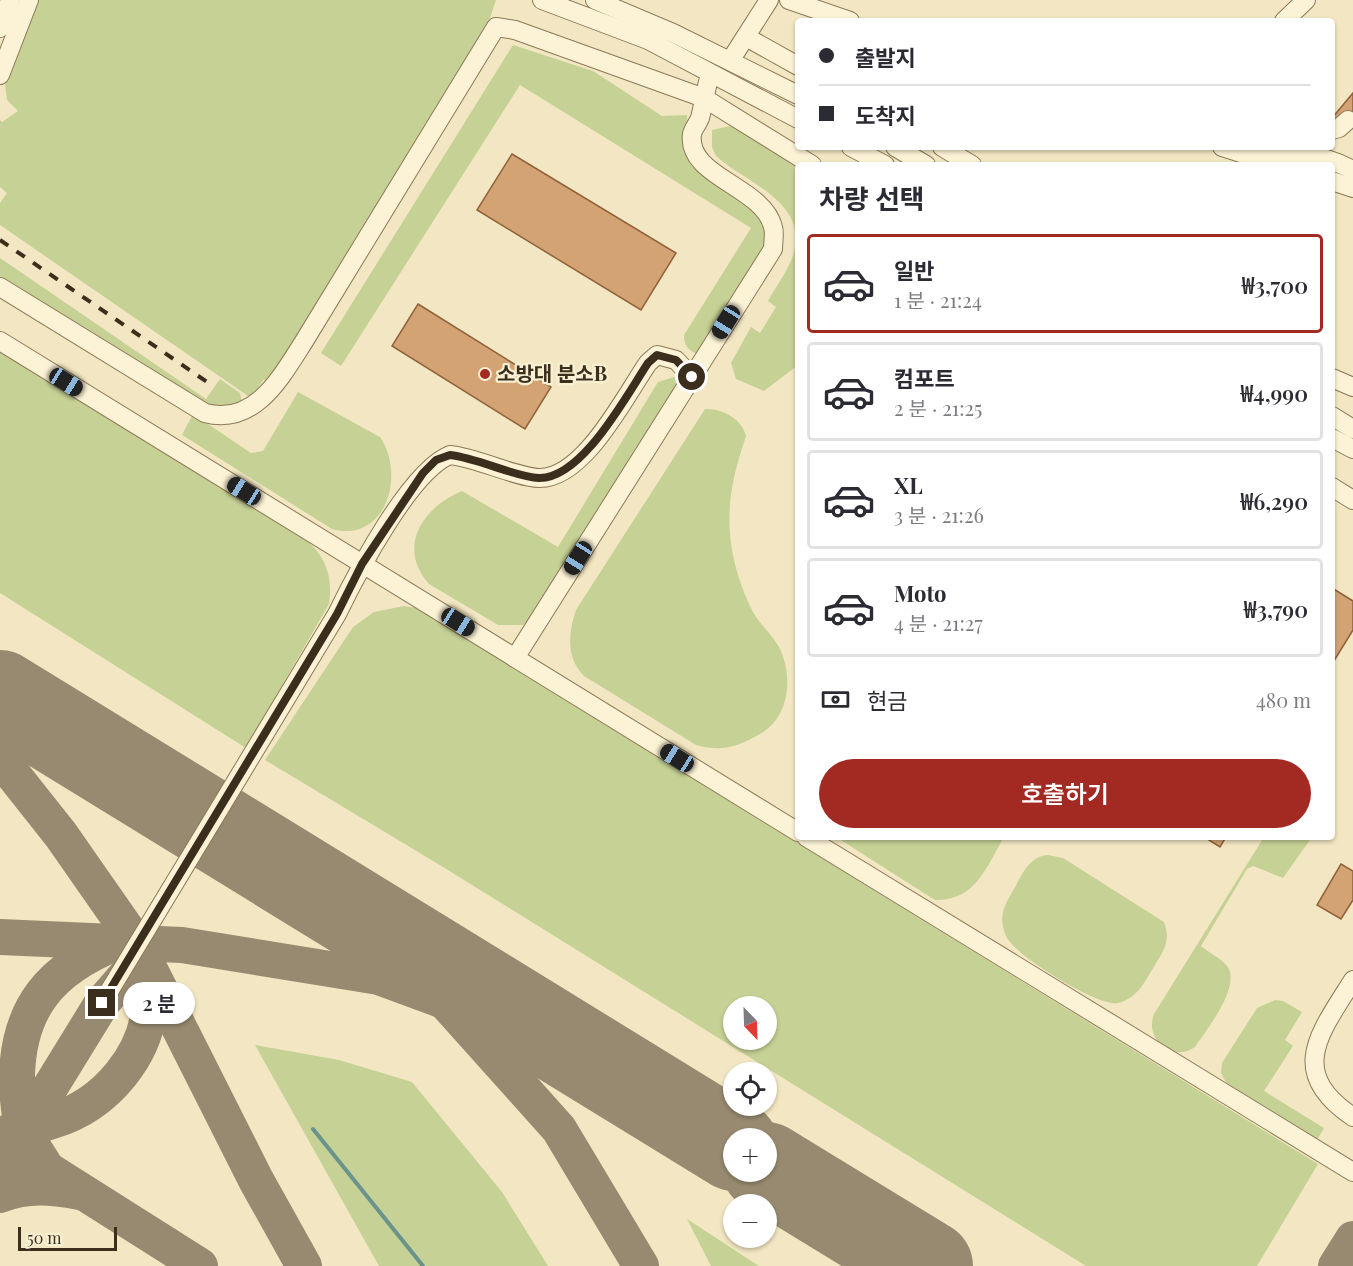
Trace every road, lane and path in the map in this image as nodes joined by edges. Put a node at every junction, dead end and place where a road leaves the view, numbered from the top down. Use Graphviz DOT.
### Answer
graph roads {
  1 [pos="10,0"];
  2 [pos="29,0"];
  3 [pos="542,0"];
  4 [pos="595,0"];
  5 [pos="769,0"];
  6 [pos="789,0"];
  7 [pos="1306,0"];
  8 [pos="841,18"];
  9 [pos="1287,18"];
  10 [pos="0,28"];
  11 [pos="746,37"];
  12 [pos="648,40"];
  13 [pos="730,61"];
  14 [pos="795,64"];
  15 [pos="0,75"];
  16 [pos="706,90"];
  17 [pos="795,94"];
  18 [pos="761,99"];
  19 [pos="795,117"];
  20 [pos="857,150"];
  21 [pos="900,150"];
  22 [pos="947,150"];
  23 [pos="1232,150"];
  24 [pos="1297,150"];
  25 [pos="1303,150"];
  26 [pos="1260,159"];
  27 [pos="808,162"];
  28 [pos="879,162"];
  29 [pos="921,162"];
  30 [pos="967,162"];
  31 [pos="1270,162"];
  32 [pos="1332,162"];
  33 [pos="1335,163"];
  34 [pos="1353,170"];
  35 [pos="1335,182"];
  36 [pos="1353,188"];
  37 [pos="0,287"];
  38 [pos="0,341"];
  39 [pos="692,377"];
  40 [pos="1335,379"];
  41 [pos="1353,387"];
  42 [pos="1335,418"];
  43 [pos="1353,429"];
  44 [pos="1335,440"];
  45 [pos="1353,449"];
  46 [pos="1335,489"];
  47 [pos="1353,500"];
  48 [pos="362,564"];
  49 [pos="515,658"];
  50 [pos="795,830"];
  51 [pos="811,840"];
  52 [pos="1353,980"];
  53 [pos="102,1003"];
  54 [pos="1353,1117"];
  55 [pos="1353,1172"];
  1 -- 10 [label="street"];
  2 -- 15 [label="street"];
  3 -- 12 [label="street"];
  4 -- 13 [label="street"];
  5 -- 11 [label="street"];
  6 -- 8 [label="street"];
  7 -- 9 [label="street"];
  11 -- 13 [label="street"];
  11 -- 14 [label="street"];
  12 -- 16 [label="street"];
  12 -- 18 [label="street"];
  13 -- 17 [label="street"];
  16 -- 18 [label="street"];
  16 -- 27 [label="street"];
  16 -- 37 [label="street"];
  16 -- 39 [label="street"];
  18 -- 19 [label="street"];
  20 -- 28 [label="street"];
  21 -- 29 [label="street"];
  22 -- 30 [label="street"];
  23 -- 26 [label="street"];
  24 -- 26 [label="street"];
  25 -- 32 [label="street"];
  26 -- 31 [label="street"];
  33 -- 34 [label="street"];
  35 -- 36 [label="street"];
  38 -- 48 [label="street"];
  39 -- 48 [label="street"];
  39 -- 49 [label="street"];
  40 -- 41 [label="street"];
  42 -- 43 [label="street"];
  44 -- 45 [label="street"];
  46 -- 47 [label="street"];
  48 -- 49 [label="street"];
  48 -- 53 [label="street"];
  49 -- 50 [label="street"];
  51 -- 55 [label="street"];
  52 -- 54 [label="street"];
}
